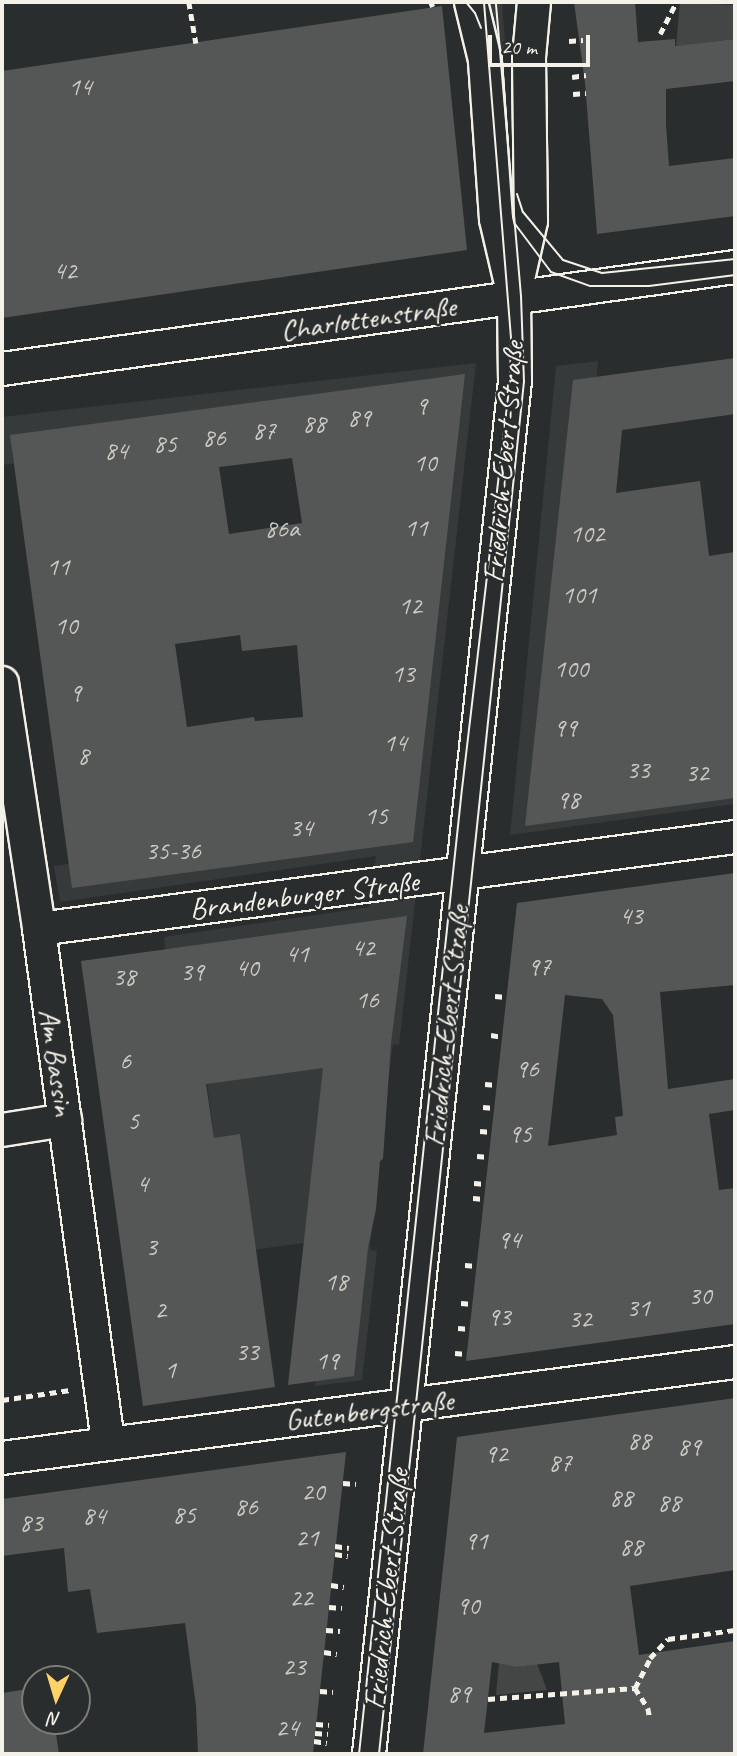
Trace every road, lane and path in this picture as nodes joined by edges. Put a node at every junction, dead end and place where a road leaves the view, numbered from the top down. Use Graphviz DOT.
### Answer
graph roads {
  1 [pos="189,2"];
  2 [pos="471,2"];
  3 [pos="534,2"];
  4 [pos="676,2"];
  5 [pos="660,34"];
  6 [pos="583,40"];
  7 [pos="569,41"];
  8 [pos="196,43"];
  9 [pos="586,75"];
  10 [pos="572,76"];
  11 [pos="586,93"];
  12 [pos="573,94"];
  13 [pos="735,268"];
  14 [pos="514,296"];
  15 [pos="2,369"];
  16 [pos="2,683"];
  17 [pos="735,837"];
  18 [pos="462,873"];
  19 [pos="39,929"];
  20 [pos="495,996"];
  21 [pos="506,997"];
  22 [pos="491,1035"];
  23 [pos="502,1037"];
  24 [pos="485,1084"];
  25 [pos="497,1085"];
  26 [pos="483,1107"];
  27 [pos="494,1108"];
  28 [pos="51,1122"];
  29 [pos="2,1130"];
  30 [pos="480,1131"];
  31 [pos="492,1132"];
  32 [pos="477,1156"];
  33 [pos="489,1157"];
  34 [pos="474,1183"];
  35 [pos="486,1184"];
  36 [pos="473,1198"];
  37 [pos="484,1199"];
  38 [pos="465,1265"];
  39 [pos="477,1266"];
  40 [pos="461,1303"];
  41 [pos="473,1304"];
  42 [pos="458,1328"];
  43 [pos="470,1329"];
  44 [pos="455,1353"];
  45 [pos="467,1354"];
  46 [pos="735,1362"];
  47 [pos="74,1390"];
  48 [pos="2,1400"];
  49 [pos="406,1406"];
  50 [pos="108,1443"];
  51 [pos="2,1458"];
  52 [pos="343,1483"];
  53 [pos="356,1485"];
  54 [pos="335,1546"];
  55 [pos="349,1548"];
  56 [pos="335,1554"];
  57 [pos="348,1556"];
  58 [pos="331,1586"];
  59 [pos="344,1587"];
  60 [pos="329,1607"];
  61 [pos="342,1608"];
  62 [pos="326,1629"];
  63 [pos="735,1630"];
  64 [pos="340,1631"];
  65 [pos="324,1652"];
  66 [pos="337,1654"];
  67 [pos="635,1688"];
  68 [pos="320,1691"];
  69 [pos="333,1692"];
  70 [pos="488,1699"];
  71 [pos="650,1718"];
  72 [pos="316,1724"];
  73 [pos="329,1725"];
  74 [pos="315,1732"];
  75 [pos="328,1734"];
  76 [pos="314,1741"];
  77 [pos="327,1743"];
  78 [pos="369,1754"];
  1 -- 8 [label="path"];
  2 -- 14 [label="street, Friedrich-Ebert-Straße"];
  3 -- 14 [label="street, Friedrich-Ebert-Straße"];
  4 -- 5 [label="path"];
  6 -- 7 [label="path"];
  9 -- 10 [label="path"];
  11 -- 12 [label="path"];
  13 -- 14 [label="street, Charlottenstraße"];
  14 -- 15 [label="street, Charlottenstraße"];
  14 -- 18 [label="street, Friedrich-Ebert-Straße"];
  16 -- 19 [label="street, Am Bassin"];
  17 -- 18 [label="street, Brandenburger Straße"];
  18 -- 19 [label="street, Brandenburger Straße"];
  18 -- 49 [label="street, Friedrich-Ebert-Straße"];
  19 -- 28 [label="street, Am Bassin"];
  20 -- 21 [label="path"];
  22 -- 23 [label="path"];
  24 -- 25 [label="path"];
  26 -- 27 [label="path"];
  28 -- 29 [label="street"];
  28 -- 50 [label="street, Am Bassin"];
  30 -- 31 [label="path"];
  32 -- 33 [label="path"];
  34 -- 35 [label="path"];
  36 -- 37 [label="path"];
  38 -- 39 [label="path"];
  40 -- 41 [label="path"];
  42 -- 43 [label="path"];
  44 -- 45 [label="path"];
  46 -- 49 [label="street, Gutenbergstraße"];
  47 -- 48 [label="path"];
  49 -- 50 [label="street, Gutenbergstraße"];
  49 -- 78 [label="street, Friedrich-Ebert-Straße"];
  50 -- 51 [label="street, Gutenbergstraße"];
  52 -- 53 [label="path"];
  54 -- 55 [label="path"];
  56 -- 57 [label="path"];
  58 -- 59 [label="path"];
  60 -- 61 [label="path"];
  62 -- 64 [label="path"];
  63 -- 67 [label="path"];
  65 -- 66 [label="path"];
  67 -- 70 [label="path"];
  67 -- 71 [label="path"];
  68 -- 69 [label="path"];
  72 -- 73 [label="path"];
  74 -- 75 [label="path"];
  76 -- 77 [label="path"];
}
